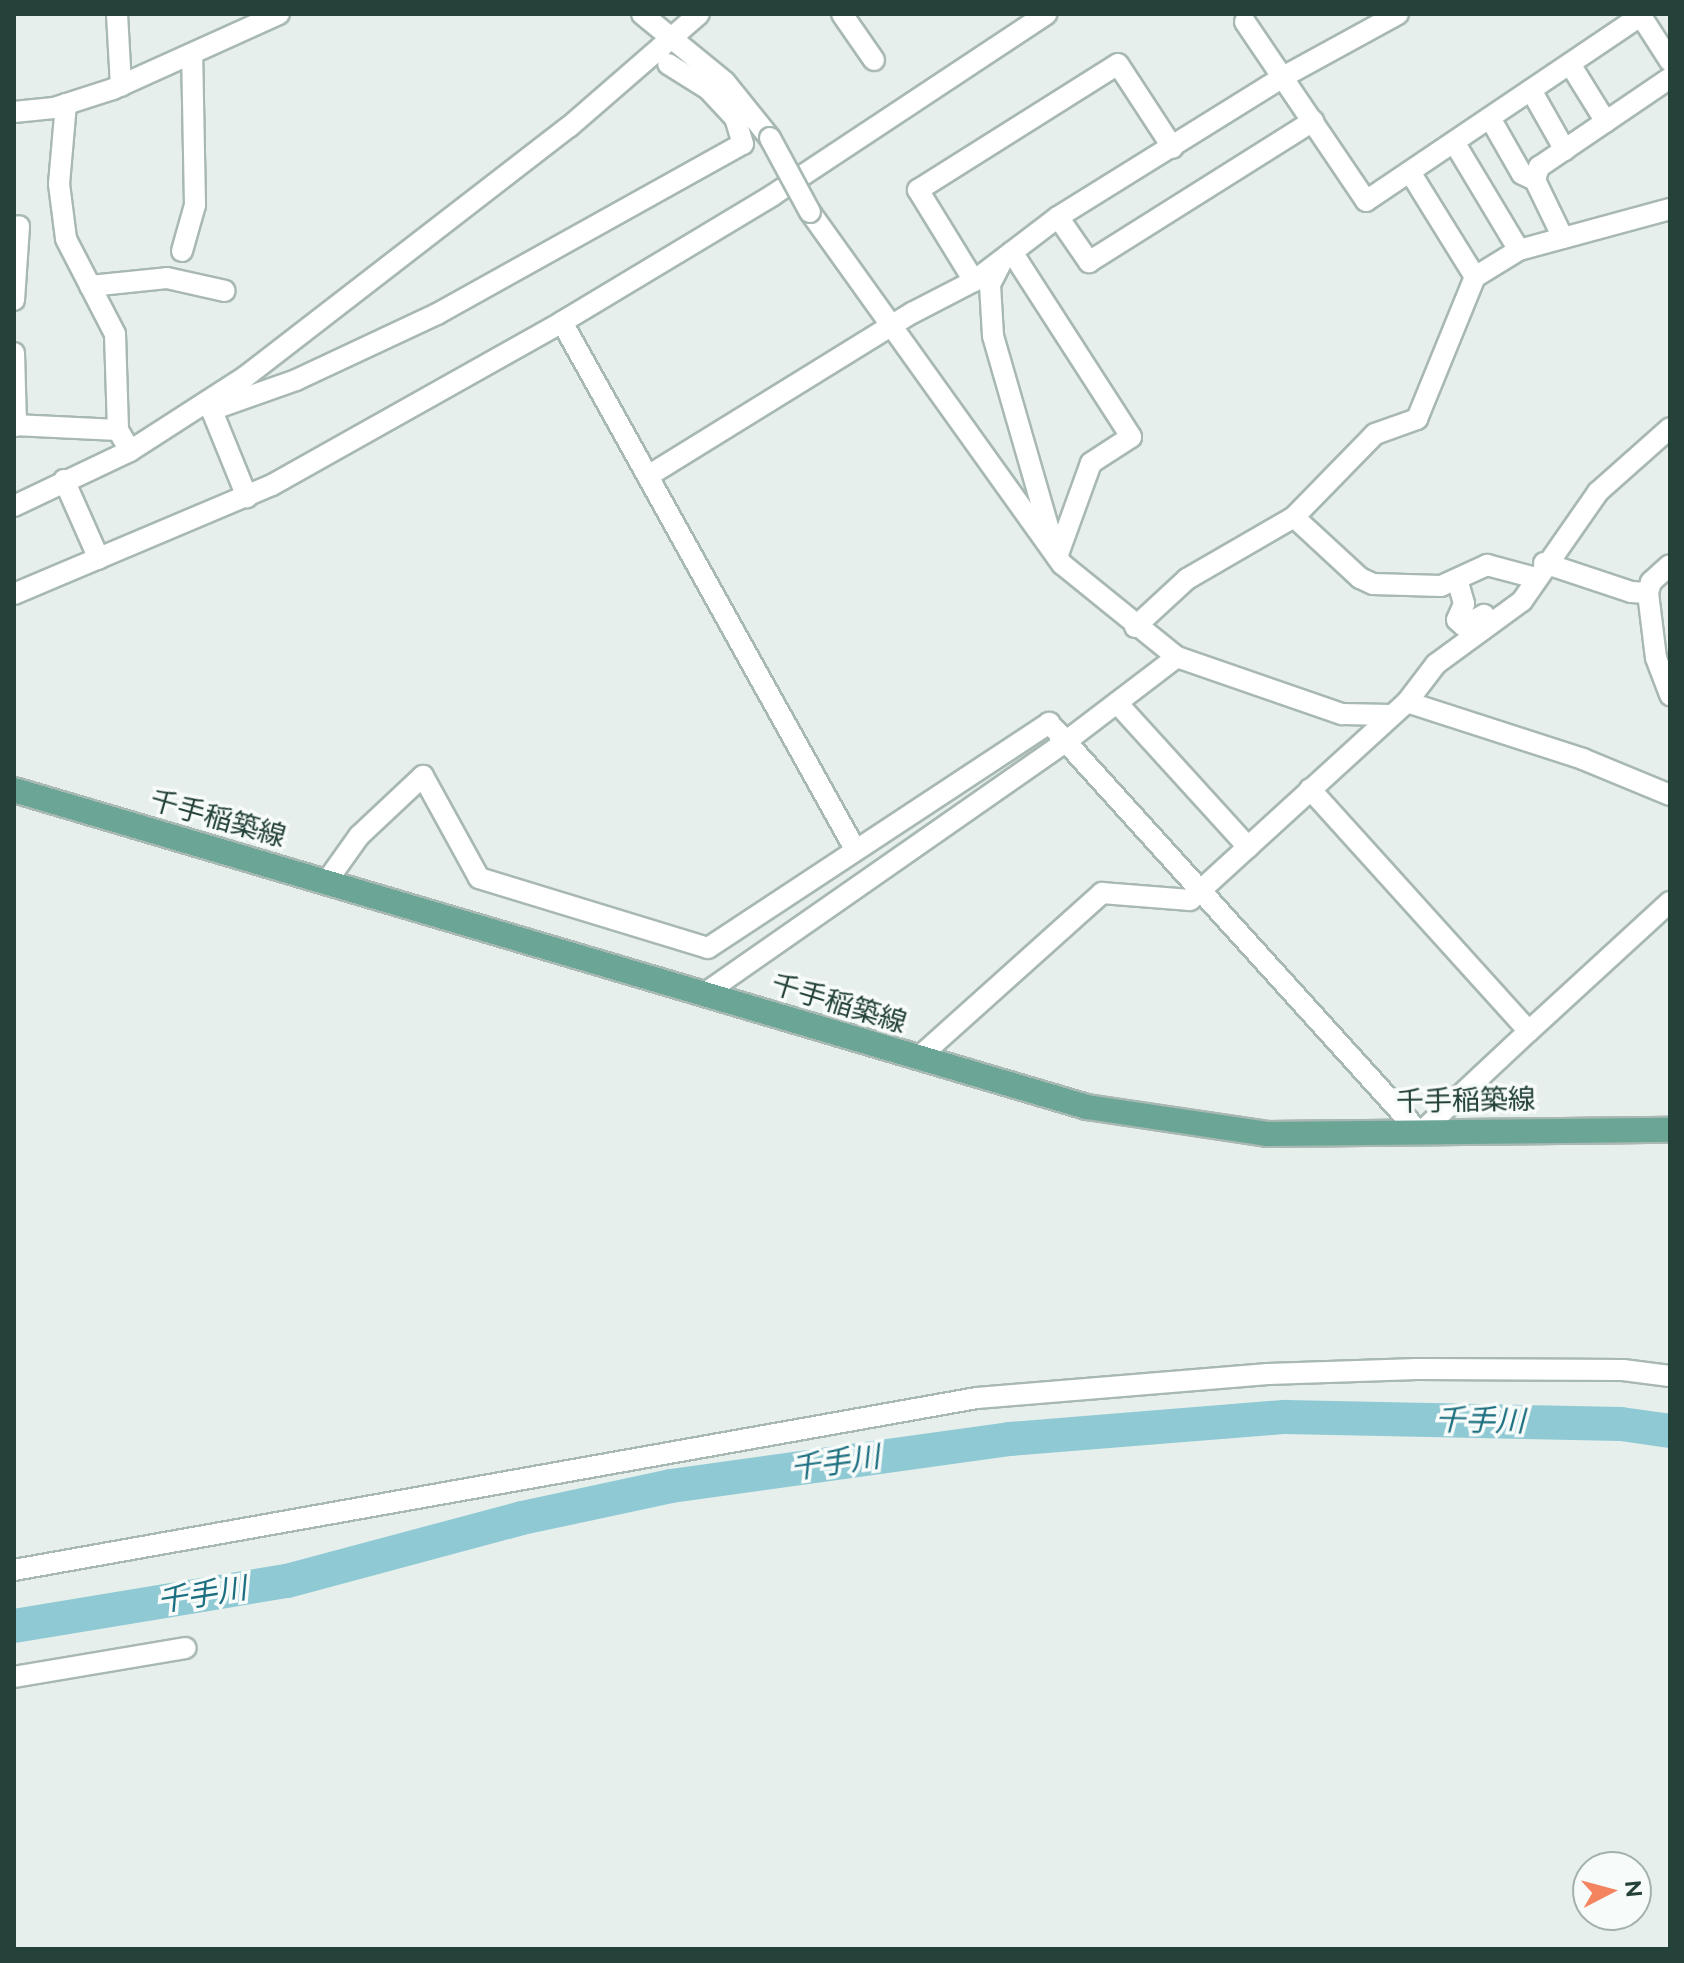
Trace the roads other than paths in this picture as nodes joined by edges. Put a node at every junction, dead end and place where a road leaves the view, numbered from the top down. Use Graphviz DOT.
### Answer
graph roads {
  1 [pos="117,14"];
  2 [pos="279,14"];
  3 [pos="642,14"];
  4 [pos="699,14"];
  5 [pos="842,14"];
  6 [pos="1046,14"];
  7 [pos="1398,14"];
  8 [pos="1642,15"];
  9 [pos="1245,22"];
  10 [pos="672,39"];
  11 [pos="192,55"];
  12 [pos="874,60"];
  13 [pos="1670,61"];
  14 [pos="668,64"];
  15 [pos="1570,64"];
  16 [pos="1283,77"];
  17 [pos="1670,78"];
  18 [pos="121,86"];
  19 [pos="1531,90"];
  20 [pos="66,104"];
  21 [pos="14,112"];
  22 [pos="1490,118"];
  23 [pos="1313,121"];
  24 [pos="1606,122"];
  25 [pos="1454,142"];
  26 [pos="1173,148"];
  27 [pos="1565,150"];
  28 [pos="1410,172"];
  29 [pos="1535,180"];
  30 [pos="1670,209"];
  31 [pos="1058,217"];
  32 [pos="19,226"];
  33 [pos="1563,238"];
  34 [pos="1519,250"];
  35 [pos="182,251"];
  36 [pos="1007,255"];
  37 [pos="1475,277"];
  38 [pos="974,281"];
  39 [pos="90,286"];
  40 [pos="225,291"];
  41 [pos="14,300"];
  42 [pos="562,322"];
  43 [pos="891,328"];
  44 [pos="14,353"];
  45 [pos="210,406"];
  46 [pos="15,425"];
  47 [pos="1670,428"];
  48 [pos="118,430"];
  49 [pos="130,451"];
  50 [pos="648,476"];
  51 [pos="64,480"];
  52 [pos="247,497"];
  53 [pos="14,506"];
  54 [pos="1294,517"];
  55 [pos="1057,557"];
  56 [pos="99,559"];
  57 [pos="1540,570"];
  58 [pos="1667,571"];
  59 [pos="1457,579"];
  60 [pos="1648,593"];
  61 [pos="14,594"];
  62 [pos="1510,609"];
  63 [pos="1135,627"];
  64 [pos="1177,657"];
  65 [pos="1670,695"];
  66 [pos="1117,703"];
  67 [pos="1399,709"];
  68 [pos="1064,743"];
  69 [pos="1310,789"];
  70 [pos="14,790"];
  71 [pos="1670,795"];
  72 [pos="1248,847"];
  73 [pos="855,849"];
  74 [pos="327,881"];
  75 [pos="1199,892"];
  76 [pos="1670,902"];
  77 [pos="704,994"];
  78 [pos="1529,1031"];
  79 [pos="917,1059"];
  80 [pos="1670,1130"];
  81 [pos="1420,1131"];
  82 [pos="1670,1376"];
  83 [pos="14,1570"];
  84 [pos="186,1648"];
  85 [pos="14,1677"];
  1 -- 18 [label="street"];
  2 -- 11 [label="street"];
  3 -- 10 [label="street"];
  4 -- 10 [label="street"];
  5 -- 12 [label="street"];
  6 -- 42 [label="street"];
  7 -- 16 [label="street"];
  8 -- 13 [label="street"];
  8 -- 15 [label="street"];
  9 -- 16 [label="street"];
  10 -- 43 [label="street, bridge"];
  10 -- 45 [label="street"];
  11 -- 18 [label="street"];
  11 -- 35 [label="street"];
  14 -- 45 [label="street"];
  15 -- 19 [label="street"];
  15 -- 24 [label="street"];
  16 -- 23 [label="street"];
  16 -- 26 [label="street"];
  17 -- 24 [label="street"];
  18 -- 20 [label="street"];
  19 -- 22 [label="street"];
  19 -- 27 [label="street"];
  20 -- 21 [label="street"];
  20 -- 39 [label="street"];
  22 -- 25 [label="street"];
  22 -- 29 [label="street"];
  23 -- 28 [label="street"];
  23 -- 31 [label="street"];
  24 -- 27 [label="street"];
  25 -- 28 [label="street"];
  25 -- 34 [label="street"];
  26 -- 31 [label="street"];
  26 -- 38 [label="street"];
  27 -- 29 [label="street"];
  28 -- 37 [label="street"];
  29 -- 33 [label="street"];
  30 -- 33 [label="street"];
  31 -- 36 [label="street"];
  32 -- 41 [label="street"];
  33 -- 34 [label="street"];
  34 -- 37 [label="street"];
  36 -- 38 [label="street"];
  36 -- 55 [label="street"];
  36 -- 55 [label="street"];
  37 -- 54 [label="street"];
  38 -- 43 [label="street"];
  39 -- 40 [label="street"];
  39 -- 48 [label="street"];
  42 -- 50 [label="street"];
  42 -- 52 [label="street"];
  43 -- 50 [label="street"];
  43 -- 55 [label="street"];
  44 -- 46 [label="street"];
  45 -- 49 [label="street"];
  45 -- 52 [label="street"];
  46 -- 48 [label="street"];
  47 -- 57 [label="street"];
  48 -- 49 [label="street"];
  49 -- 51 [label="street"];
  50 -- 73 [label="street"];
  51 -- 53 [label="street"];
  51 -- 56 [label="street"];
  52 -- 56 [label="street"];
  54 -- 59 [label="street"];
  54 -- 63 [label="street"];
  55 -- 63 [label="street"];
  56 -- 61 [label="street"];
  57 -- 59 [label="street"];
  57 -- 60 [label="street"];
  57 -- 62 [label="street"];
  58 -- 60 [label="street"];
  59 -- 62 [label="street"];
  60 -- 65 [label="street"];
  62 -- 67 [label="street"];
  63 -- 64 [label="street"];
  64 -- 66 [label="street"];
  64 -- 67 [label="street"];
  66 -- 68 [label="street"];
  66 -- 72 [label="street"];
  67 -- 69 [label="street"];
  67 -- 71 [label="street"];
  68 -- 73 [label="street"];
  68 -- 75 [label="street"];
  68 -- 77 [label="street"];
  69 -- 72 [label="street"];
  69 -- 78 [label="street"];
  70 -- 74 [label="main road, 千手稲築線"];
  72 -- 75 [label="street"];
  73 -- 74 [label="street"];
  74 -- 77 [label="main road, 千手稲築線"];
  75 -- 79 [label="street"];
  75 -- 81 [label="street"];
  76 -- 78 [label="street"];
  77 -- 79 [label="main road, 千手稲築線"];
  78 -- 81 [label="street"];
  79 -- 81 [label="main road, 千手稲築線"];
  80 -- 81 [label="main road, 千手稲築線"];
  82 -- 83 [label="street"];
  84 -- 85 [label="street"];
}
